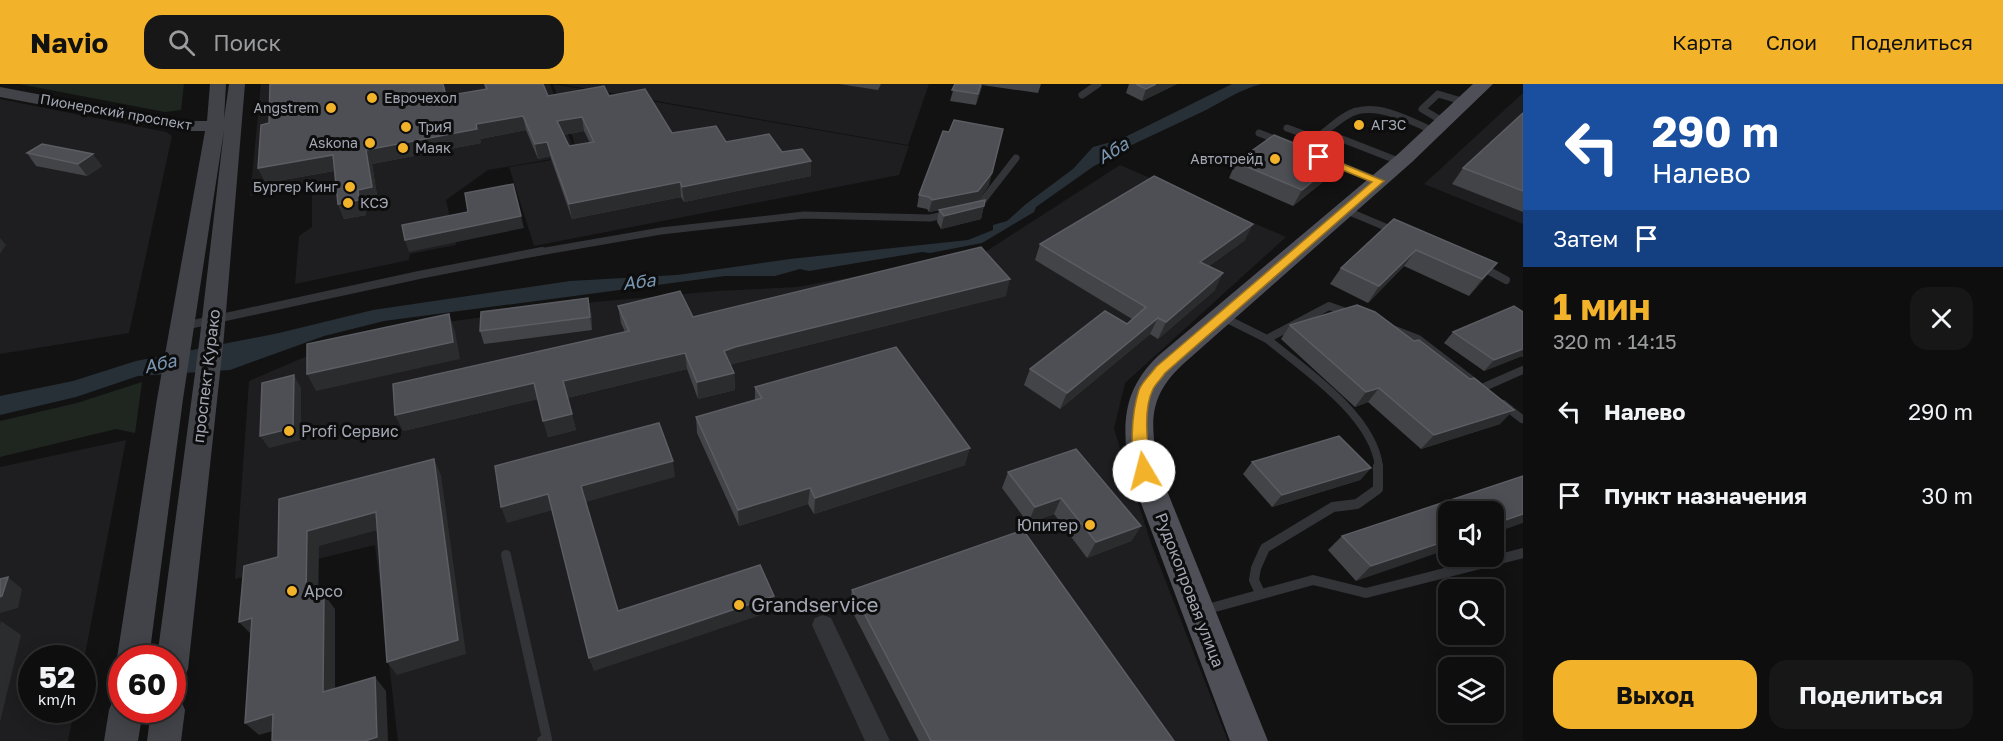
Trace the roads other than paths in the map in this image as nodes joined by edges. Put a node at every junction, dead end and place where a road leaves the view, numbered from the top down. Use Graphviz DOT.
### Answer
graph roads {
  1 [pos="218,84"];
  2 [pos="237,84"];
  3 [pos="1098,84"];
  4 [pos="1477,89"];
  5 [pos="0,92"];
  6 [pos="1082,95"];
  7 [pos="224,125"];
  8 [pos="1439,126"];
  9 [pos="1287,128"];
  10 [pos="1259,133"];
  11 [pos="1318,137"];
  12 [pos="1292,146"];
  13 [pos="1314,155"];
  14 [pos="1016,158"];
  15 [pos="1401,162"];
  16 [pos="1379,181"];
  17 [pos="969,210"];
  18 [pos="1344,210"];
  19 [pos="959,212"];
  20 [pos="1399,232"];
  21 [pos="1471,262"];
  22 [pos="1506,280"];
  23 [pos="1221,316"];
  24 [pos="1362,318"];
  25 [pos="1385,327"];
  26 [pos="212,328"];
  27 [pos="180,336"];
  28 [pos="1267,339"];
  29 [pos="1523,370"];
  30 [pos="1482,388"];
  31 [pos="1490,394"];
  32 [pos="1498,400"];
  33 [pos="1522,419"];
  34 [pos="1523,553"];
  35 [pos="506,555"];
  36 [pos="1260,593"];
  37 [pos="1199,612"];
  38 [pos="823,625"];
  39 [pos="135,645"];
  40 [pos="175,645"];
  41 [pos="124,723"];
  42 [pos="166,723"];
  43 [pos="121,741"];
  44 [pos="164,741"];
  45 [pos="542,741"];
  46 [pos="878,741"];
  47 [pos="1249,741"];
  1 -- 7 [label="main road, проспект Курако"];
  2 -- 7 [label="main road, проспект Курако"];
  3 -- 6 [label="lane"];
  4 -- 8 [label="main road, Рудокопровая улица"];
  5 -- 7 [label="main road, Пионерский проспект"];
  7 -- 26 [label="main road, проспект Курако"];
  7 -- 27 [label="main road, проспект Курако"];
  8 -- 11 [label="lane"];
  8 -- 15 [label="main road, Рудокопровая улица"];
  9 -- 11 [label="lane"];
  10 -- 12 [label="lane"];
  11 -- 15 [label="lane"];
  13 -- 16 [label="lane"];
  14 -- 17 [label="lane"];
  15 -- 16 [label="main road, Рудокопровая улица"];
  16 -- 18 [label="main road, Рудокопровая улица"];
  18 -- 20 [label="lane"];
  18 -- 23 [label="main road, Рудокопровая улица"];
  19 -- 26 [label="lane"];
  21 -- 22 [label="lane"];
  23 -- 28 [label="lane"];
  23 -- 37 [label="main road, Рудокопровая улица"];
  24 -- 28 [label="lane"];
  25 -- 30 [label="lane"];
  26 -- 27 [label="lane"];
  26 -- 40 [label="main road, проспект Курако"];
  27 -- 39 [label="main road, проспект Курако"];
  28 -- 36 [label="lane"];
  29 -- 30 [label="lane"];
  30 -- 31 [label="lane"];
  32 -- 33 [label="lane"];
  34 -- 36 [label="lane"];
  35 -- 45 [label="lane"];
  36 -- 37 [label="lane"];
  37 -- 47 [label="main road, Рудокопровая улица"];
  38 -- 46 [label="street"];
  41 -- 43 [label="main road"];
  42 -- 44 [label="main road"];
}
